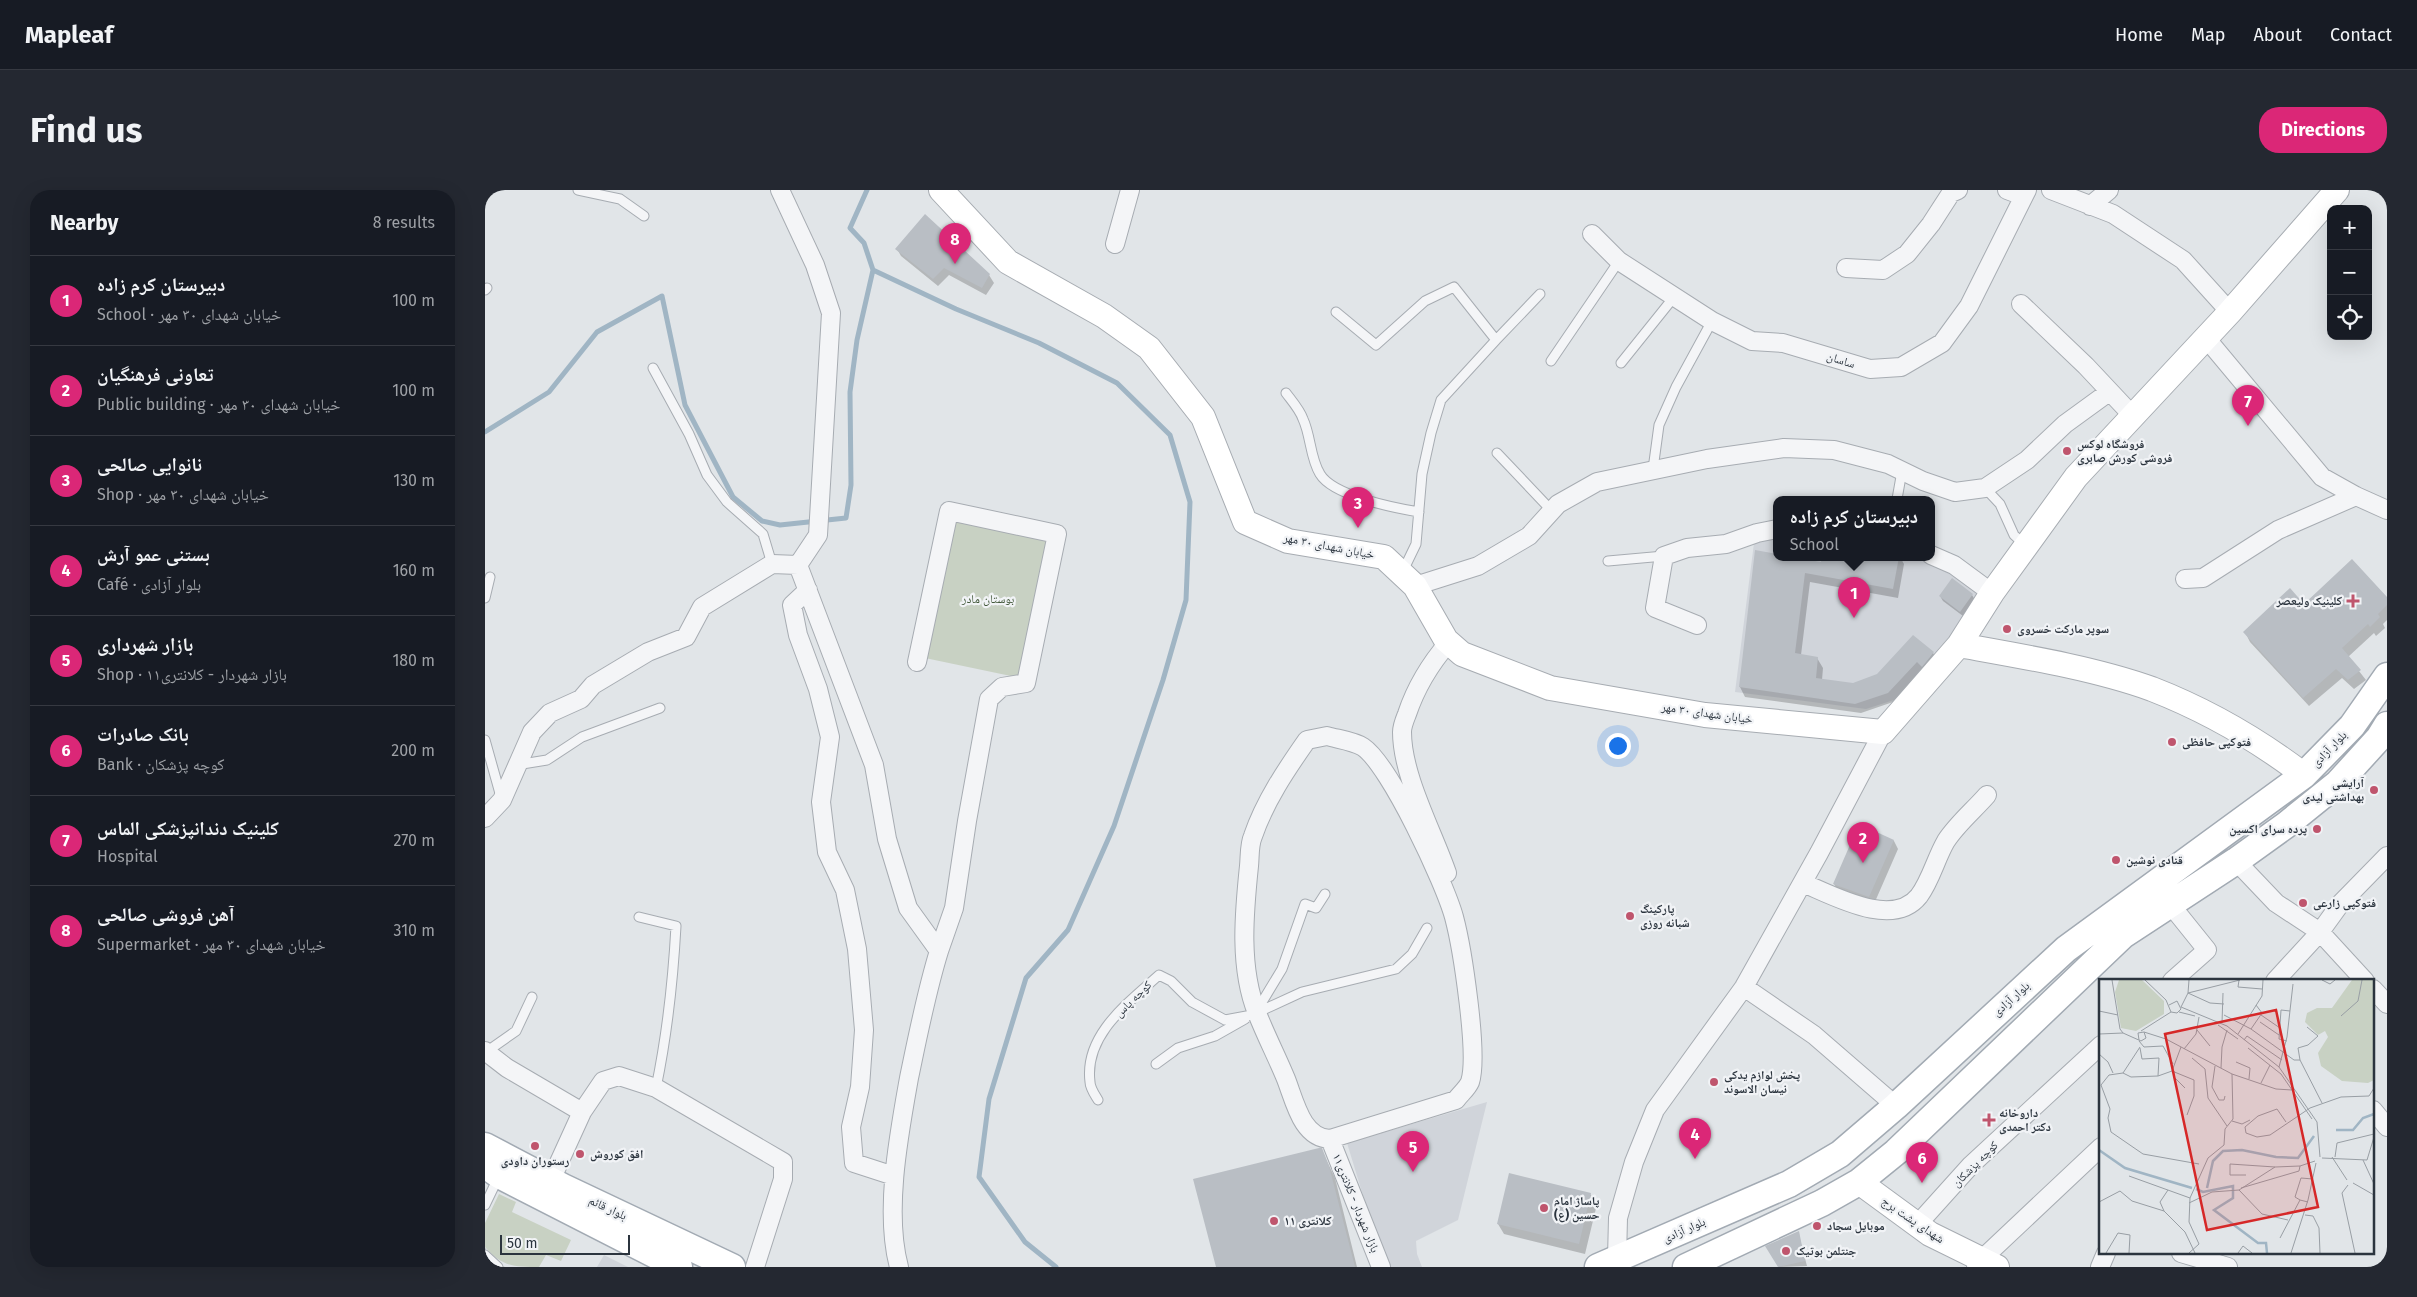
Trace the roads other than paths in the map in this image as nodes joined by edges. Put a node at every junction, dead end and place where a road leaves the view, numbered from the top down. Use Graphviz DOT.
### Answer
graph roads {
  1 [pos="579,190"];
  2 [pos="780,190"];
  3 [pos="941,190"];
  4 [pos="1130,190"];
  5 [pos="1958,190"];
  6 [pos="2007,190"];
  7 [pos="2051,190"];
  8 [pos="2109,190"];
  9 [pos="2336,190"];
  10 [pos="2025,193"];
  11 [pos="2091,206"];
  12 [pos="644,216"];
  13 [pos="1592,234"];
  14 [pos="1115,244"];
  15 [pos="1619,262"];
  16 [pos="1846,268"];
  17 [pos="1540,294"];
  18 [pos="1674,297"];
  19 [pos="2021,304"];
  20 [pos="1336,312"];
  21 [pos="2230,312"];
  22 [pos="1711,321"];
  23 [pos="2206,338"];
  24 [pos="1496,340"];
  25 [pos="1551,361"];
  26 [pos="1621,363"];
  27 [pos="653,368"];
  28 [pos="2109,392"];
  29 [pos="1286,393"];
  30 [pos="2133,415"];
  31 [pos="1497,453"];
  32 [pos="1653,469"];
  33 [pos="1903,471"];
  34 [pos="1985,488"];
  35 [pos="1898,496"];
  36 [pos="2356,496"];
  37 [pos="2387,510"];
  38 [pos="1552,511"];
  39 [pos="1419,512"];
  40 [pos="1773,530"];
  41 [pos="2026,546"];
  42 [pos="1664,556"];
  43 [pos="1935,557"];
  44 [pos="1608,561"];
  45 [pos="772,564"];
  46 [pos="798,565"];
  47 [pos="490,577"];
  48 [pos="2185,579"];
  49 [pos="1408,580"];
  50 [pos="808,590"];
  51 [pos="1992,594"];
  52 [pos="485,598"];
  53 [pos="1697,625"];
  54 [pos="1449,642"];
  55 [pos="1959,645"];
  56 [pos="917,662"];
  57 [pos="2387,676"];
  58 [pos="660,708"];
  59 [pos="1883,732"];
  60 [pos="2384,735"];
  61 [pos="485,740"];
  62 [pos="516,765"];
  63 [pos="2304,775"];
  64 [pos="1987,795"];
  65 [pos="501,800"];
  66 [pos="485,818"];
  67 [pos="2387,856"];
  68 [pos="2236,861"];
  69 [pos="1803,883"];
  70 [pos="1325,894"];
  71 [pos="1458,903"];
  72 [pos="2170,904"];
  73 [pos="639,917"];
  74 [pos="1427,928"];
  75 [pos="1464,929"];
  76 [pos="2320,932"];
  77 [pos="939,952"];
  78 [pos="2174,979"];
  79 [pos="2277,979"];
  80 [pos="2363,979"];
  81 [pos="1744,987"];
  82 [pos="2375,991"];
  83 [pos="532,997"];
  84 [pos="2387,1004"];
  85 [pos="1254,1014"];
  86 [pos="2099,1047"];
  87 [pos="485,1051"];
  88 [pos="1156,1064"];
  89 [pos="1474,1076"];
  90 [pos="656,1088"];
  91 [pos="1098,1100"];
  92 [pos="1896,1106"];
  93 [pos="583,1112"];
  94 [pos="1330,1139"];
  95 [pos="485,1146"];
  96 [pos="2099,1149"];
  97 [pos="1840,1154"];
  98 [pos="492,1170"];
  99 [pos="894,1176"];
  100 [pos="551,1180"];
  101 [pos="1859,1182"];
  102 [pos="485,1205"];
  103 [pos="1917,1224"];
  104 [pos="2106,1254"];
  105 [pos="2186,1254"];
  106 [pos="485,1255"];
  107 [pos="2225,1261"];
  108 [pos="1608,1263"];
  109 [pos="1985,1265"];
  110 [pos="498,1267"];
  111 [pos="679,1267"];
  112 [pos="732,1267"];
  113 [pos="755,1267"];
  114 [pos="899,1267"];
  115 [pos="1381,1267"];
  116 [pos="1686,1267"];
  117 [pos="2100,1267"];
  1 -- 12 [label="lane"];
  2 -- 46 [label="street"];
  3 -- 49 [label="main road, خیابان شهدای ۳۰ مهر"];
  4 -- 14 [label="street"];
  5 -- 16 [label="street"];
  6 -- 10 [label="street"];
  7 -- 11 [label="street"];
  8 -- 11 [label="street"];
  9 -- 21 [label="main road"];
  10 -- 22 [label="street, ساسان"];
  11 -- 21 [label="street"];
  13 -- 15 [label="street, ساسان"];
  15 -- 18 [label="street, ساسان"];
  15 -- 25 [label="lane"];
  17 -- 24 [label="lane"];
  18 -- 22 [label="street, ساسان"];
  18 -- 26 [label="lane"];
  19 -- 28 [label="street"];
  20 -- 24 [label="lane"];
  21 -- 23 [label="main road"];
  22 -- 32 [label="lane"];
  23 -- 30 [label="main road"];
  23 -- 36 [label="street"];
  24 -- 39 [label="lane"];
  27 -- 45 [label="lane"];
  28 -- 30 [label="street"];
  28 -- 34 [label="street"];
  29 -- 39 [label="lane"];
  30 -- 41 [label="main road"];
  31 -- 38 [label="lane"];
  32 -- 33 [label="street"];
  32 -- 38 [label="street"];
  33 -- 34 [label="street"];
  33 -- 35 [label="lane"];
  34 -- 41 [label="lane"];
  36 -- 37 [label="street"];
  36 -- 48 [label="street"];
  38 -- 49 [label="street"];
  39 -- 49 [label="lane"];
  40 -- 42 [label="street"];
  41 -- 51 [label="main road"];
  42 -- 44 [label="lane"];
  42 -- 53 [label="street"];
  43 -- 51 [label="street"];
  45 -- 46 [label="street"];
  45 -- 62 [label="street"];
  46 -- 50 [label="street"];
  47 -- 52 [label="lane"];
  49 -- 54 [label="main road, خیابان شهدای ۳۰ مهر"];
  50 -- 77 [label="street"];
  50 -- 99 [label="street"];
  51 -- 55 [label="main road"];
  54 -- 59 [label="main road, خیابان شهدای ۳۰ مهر"];
  54 -- 71 [label="street"];
  55 -- 59 [label="main road"];
  55 -- 63 [label="main road"];
  56 -- 77 [label="street"];
  57 -- 63 [label="main road, بلوار آزادی"];
  58 -- 62 [label="lane"];
  59 -- 69 [label="street"];
  60 -- 68 [label="main road"];
  61 -- 65 [label="lane"];
  62 -- 65 [label="street"];
  63 -- 92 [label="main road, بلوار آزادی"];
  64 -- 69 [label="street"];
  65 -- 66 [label="street"];
  67 -- 76 [label="street"];
  68 -- 72 [label="main road"];
  68 -- 76 [label="street"];
  69 -- 81 [label="street"];
  70 -- 85 [label="lane"];
  72 -- 78 [label="street"];
  72 -- 101 [label="main road"];
  73 -- 90 [label="lane"];
  74 -- 85 [label="lane"];
  75 -- 89 [label="street"];
  76 -- 79 [label="street"];
  76 -- 80 [label="street"];
  77 -- 99 [label="street"];
  81 -- 92 [label="street"];
  81 -- 108 [label="street"];
  82 -- 84 [label="street"];
  83 -- 87 [label="lane"];
  85 -- 88 [label="lane"];
  85 -- 89 [label="street"];
  85 -- 91 [label="lane, کوچه پاس"];
  85 -- 94 [label="street"];
  86 -- 103 [label="street, کوچه پزشکان"];
  87 -- 93 [label="street"];
  89 -- 94 [label="street"];
  90 -- 93 [label="street"];
  90 -- 113 [label="street"];
  92 -- 97 [label="main road, بلوار آزادی"];
  93 -- 100 [label="street"];
  94 -- 115 [label="street, بازار شهردار - کلانتری۱۱"];
  95 -- 100 [label="main road, بلوار قائم"];
  96 -- 109 [label="street"];
  97 -- 101 [label="main road"];
  97 -- 108 [label="main road, بلوار آزادی"];
  98 -- 102 [label="lane"];
  98 -- 111 [label="main road, بلوار قائم"];
  99 -- 114 [label="street"];
  100 -- 112 [label="main road, بلوار قائم"];
  101 -- 103 [label="main road, شهدای پشت برج"];
  101 -- 116 [label="main road"];
  103 -- 109 [label="main road, شهدای پشت برج"];
  104 -- 117 [label="street"];
  105 -- 107 [label="street"];
  106 -- 110 [label="lane"];
}
